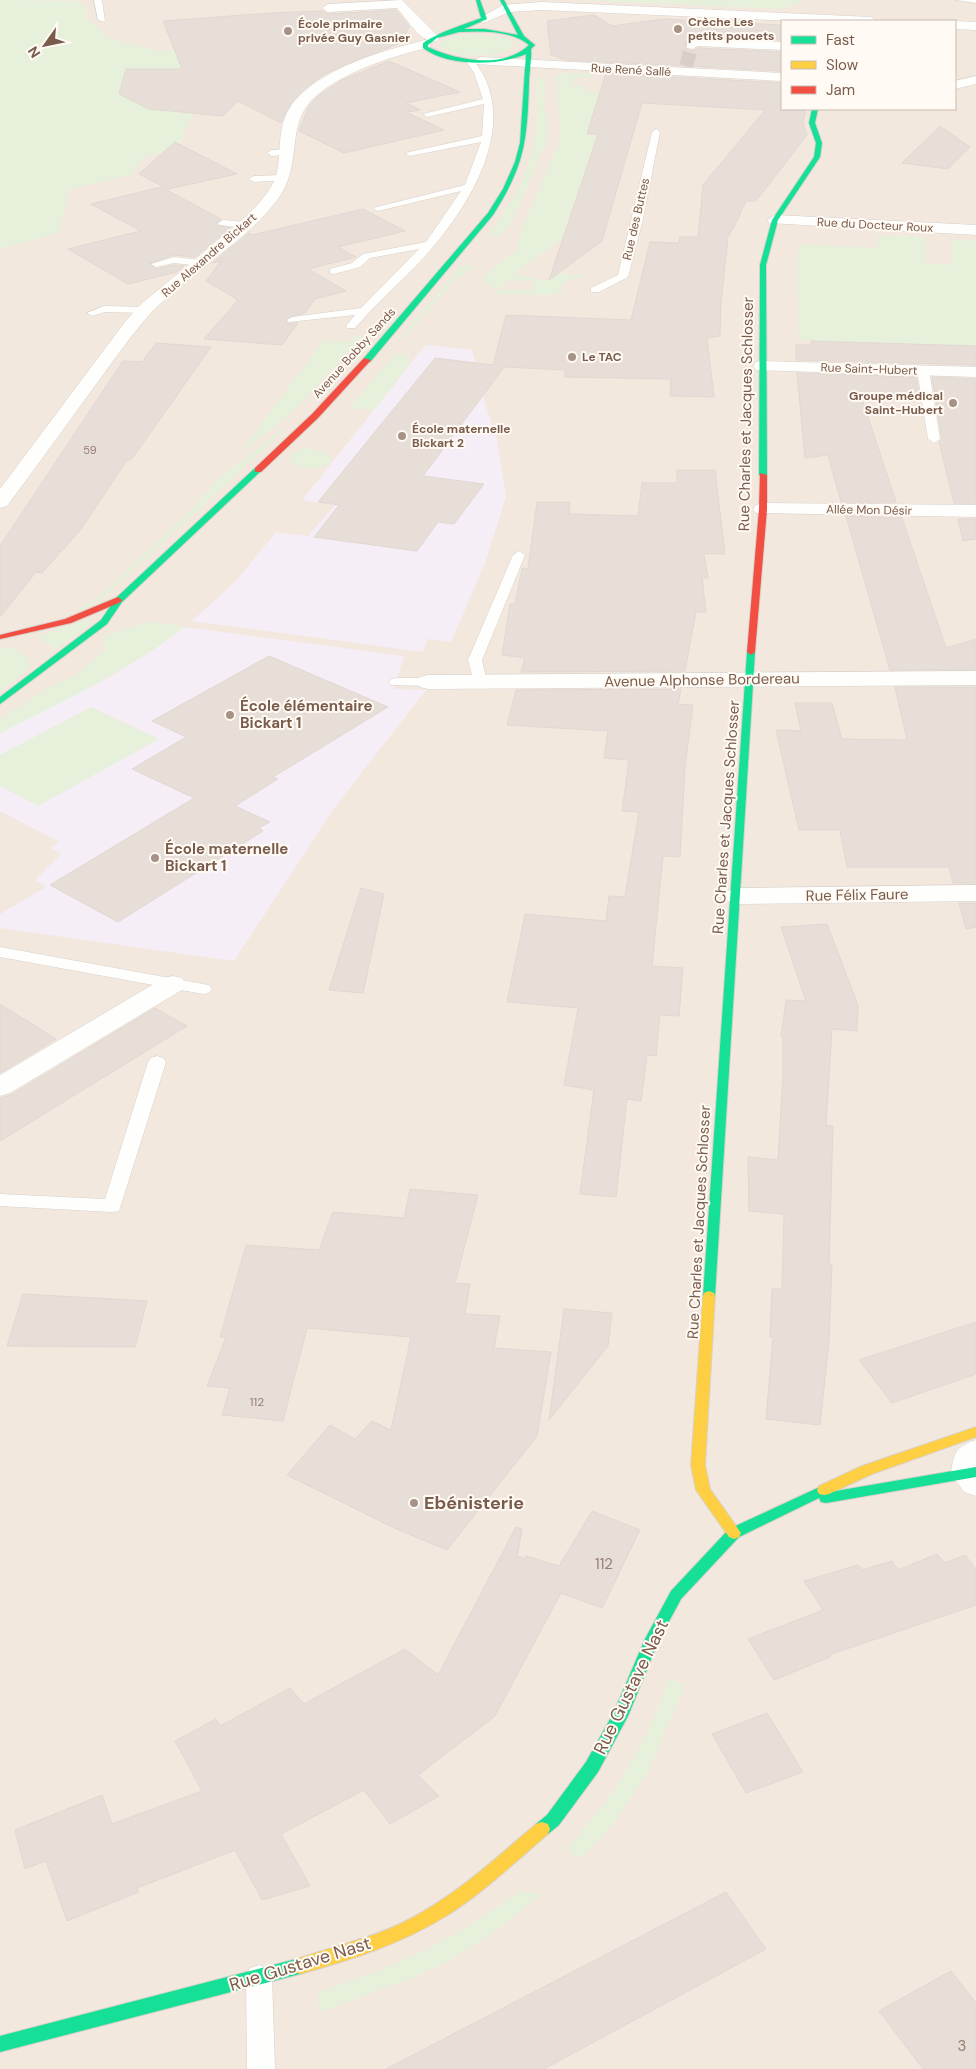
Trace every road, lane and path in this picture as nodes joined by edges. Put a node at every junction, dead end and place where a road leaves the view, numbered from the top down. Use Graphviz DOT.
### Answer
graph roads {
  1 [pos="98,0"];
  2 [pos="478,0"];
  3 [pos="960,0"];
  4 [pos="976,1"];
  5 [pos="398,2"];
  6 [pos="328,8"];
  7 [pos="507,8"];
  8 [pos="484,19"];
  9 [pos="102,20"];
  10 [pos="847,20"];
  11 [pos="956,25"];
  12 [pos="976,26"];
  13 [pos="449,33"];
  14 [pos="522,37"];
  15 [pos="429,41"];
  16 [pos="692,45"];
  17 [pos="781,46"];
  18 [pos="529,50"];
  19 [pos="475,61"];
  20 [pos="527,70"];
  21 [pos="956,75"];
  22 [pos="781,77"];
  23 [pos="974,84"];
  24 [pos="956,87"];
  25 [pos="488,101"];
  26 [pos="815,110"];
  27 [pos="427,114"];
  28 [pos="656,132"];
  29 [pos="487,138"];
  30 [pos="410,153"];
  31 [pos="282,178"];
  32 [pos="254,179"];
  33 [pos="468,187"];
  34 [pos="378,208"];
  35 [pos="775,220"];
  36 [pos="223,223"];
  37 [pos="245,225"];
  38 [pos="976,230"];
  39 [pos="429,246"];
  40 [pos="200,263"];
  41 [pos="156,264"];
  42 [pos="334,271"];
  43 [pos="595,290"];
  44 [pos="145,310"];
  45 [pos="364,311"];
  46 [pos="92,313"];
  47 [pos="292,320"];
  48 [pos="351,326"];
  49 [pos="762,366"];
  50 [pos="923,370"];
  51 [pos="976,372"];
  52 [pos="934,439"];
  53 [pos="0,502"];
  54 [pos="762,509"];
  55 [pos="976,511"];
  56 [pos="519,554"];
  57 [pos="119,600"];
  58 [pos="0,637"];
  59 [pos="26,643"];
  60 [pos="39,652"];
  61 [pos="49,666"];
  62 [pos="976,678"];
  63 [pos="751,680"];
  64 [pos="396,682"];
  65 [pos="428,682"];
  66 [pos="480,682"];
  67 [pos="0,701"];
  68 [pos="976,893"];
  69 [pos="737,896"];
  70 [pos="0,952"];
  71 [pos="173,984"];
  72 [pos="203,989"];
  73 [pos="157,1062"];
  74 [pos="0,1087"];
  75 [pos="0,1200"];
  76 [pos="976,1432"];
  77 [pos="974,1470"];
  78 [pos="790,1504"];
  79 [pos="734,1533"];
  80 [pos="259,1977"];
  81 [pos="0,2044"];
  82 [pos="260,2069"];
  1 -- 9 [label="lane"];
  2 -- 8 [label="street"];
  3 -- 4 [label="lane"];
  5 -- 6 [label="street"];
  5 -- 15 [label="street"];
  7 -- 8 [label="street"];
  7 -- 10 [label="street"];
  7 -- 14 [label="street"];
  8 -- 13 [label="street"];
  11 -- 12 [label="street"];
  13 -- 14 [label="street"];
  13 -- 15 [label="street"];
  14 -- 18 [label="street"];
  15 -- 19 [label="street"];
  15 -- 31 [label="street, Rue Alexandre Bickart"];
  16 -- 17 [label="street"];
  18 -- 19 [label="street"];
  18 -- 20 [label="street, Avenue Bobby Sands"];
  19 -- 20 [label="street, Rue René Sallé"];
  19 -- 25 [label="lane"];
  20 -- 22 [label="street, Rue René Sallé"];
  20 -- 57 [label="street, Avenue Bobby Sands"];
  21 -- 23 [label="street"];
  23 -- 24 [label="street"];
  25 -- 27 [label="lane"];
  25 -- 29 [label="lane"];
  26 -- 35 [label="street, Rue Charles et Jacques Schlosser"];
  28 -- 43 [label="lane, Rue des Buttes"];
  29 -- 30 [label="lane"];
  29 -- 33 [label="lane"];
  31 -- 32 [label="lane"];
  31 -- 37 [label="street, Rue Alexandre Bickart"];
  33 -- 34 [label="lane"];
  33 -- 39 [label="lane"];
  35 -- 38 [label="street, Rue du Docteur Roux"];
  35 -- 49 [label="street, Rue Charles et Jacques Schlosser"];
  36 -- 37 [label="lane"];
  37 -- 40 [label="street, Rue Alexandre Bickart"];
  39 -- 42 [label="lane"];
  39 -- 45 [label="lane"];
  40 -- 41 [label="lane"];
  40 -- 44 [label="street, Rue Alexandre Bickart"];
  44 -- 46 [label="lane"];
  44 -- 53 [label="street, Rue Alexandre Bickart"];
  45 -- 47 [label="lane"];
  45 -- 48 [label="lane"];
  49 -- 50 [label="street, Rue Saint-Hubert"];
  49 -- 54 [label="street, Rue Charles et Jacques Schlosser"];
  50 -- 51 [label="street, Rue Saint-Hubert"];
  50 -- 52 [label="lane"];
  54 -- 55 [label="street, Allée Mon Désir"];
  54 -- 63 [label="street, Rue Charles et Jacques Schlosser"];
  56 -- 66 [label="lane"];
  57 -- 58 [label="street, Avenue Bobby Sands"];
  57 -- 61 [label="street, Avenue Bobby Sands"];
  58 -- 59 [label="street"];
  60 -- 61 [label="street"];
  61 -- 67 [label="street, Avenue Bobby Sands"];
  62 -- 63 [label="street, Avenue Alphonse Bordereau"];
  63 -- 66 [label="street, Avenue Alphonse Bordereau"];
  63 -- 69 [label="street, Rue Charles et Jacques Schlosser"];
  64 -- 65 [label="lane"];
  65 -- 66 [label="street, Avenue Alphonse Bordereau"];
  68 -- 69 [label="street, Rue Félix Faure"];
  69 -- 79 [label="street, Rue Charles et Jacques Schlosser"];
  70 -- 71 [label="lane"];
  71 -- 72 [label="lane"];
  71 -- 74 [label="street"];
  73 -- 75 [label="lane"];
  76 -- 78 [label="street, Rue Gustave Nast"];
  77 -- 78 [label="street, Rue Gustave Nast"];
  78 -- 79 [label="street, Rue Gustave Nast"];
  79 -- 80 [label="street, Rue Gustave Nast"];
  80 -- 81 [label="street, Rue Gustave Nast"];
  80 -- 82 [label="lane"];
}
